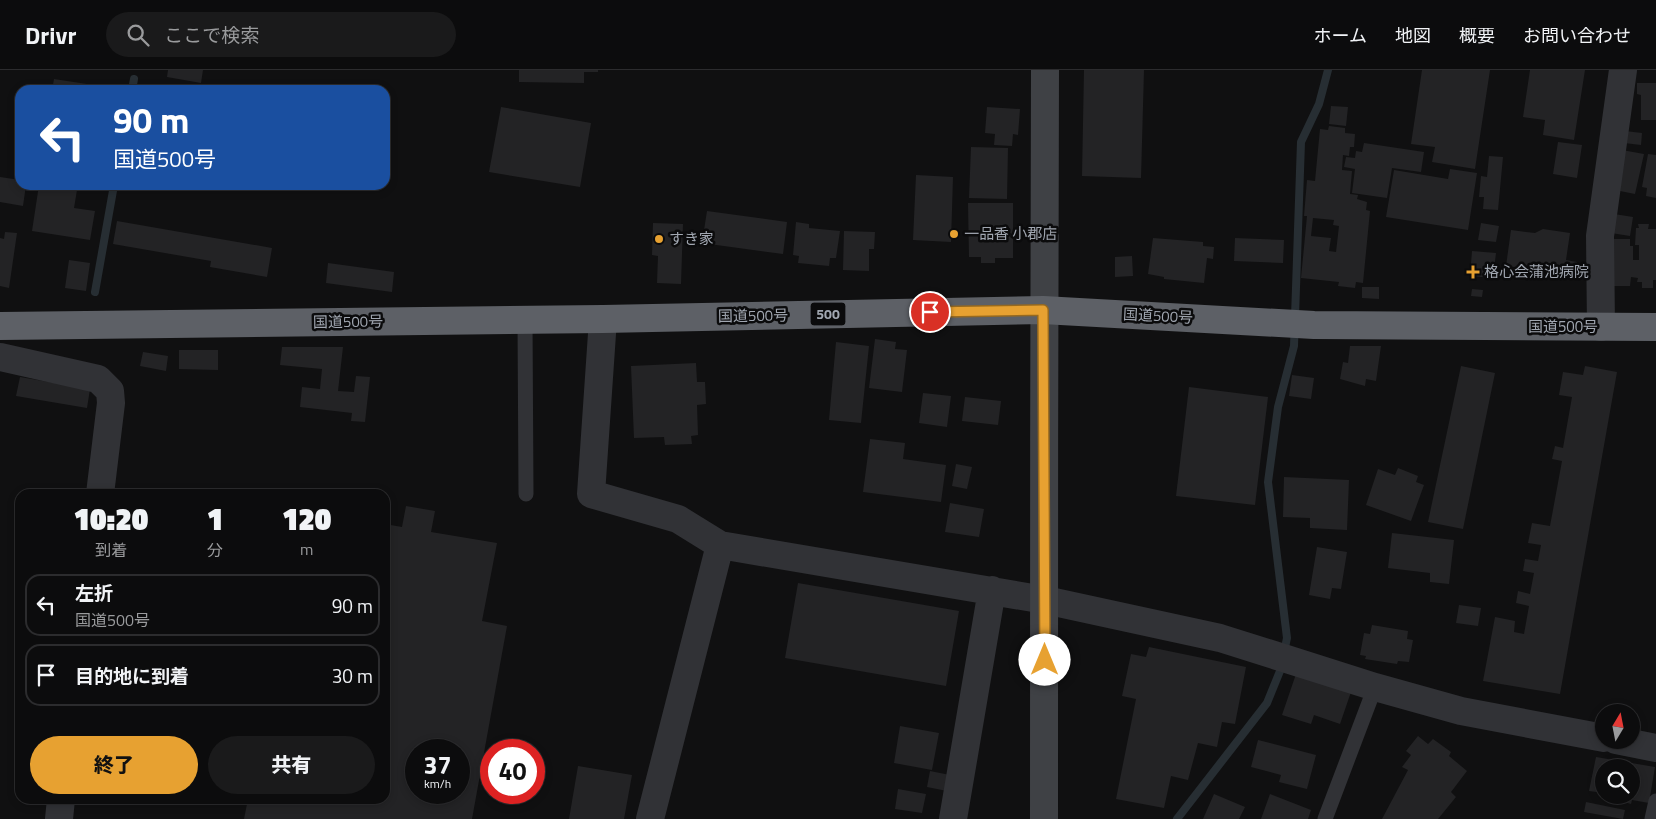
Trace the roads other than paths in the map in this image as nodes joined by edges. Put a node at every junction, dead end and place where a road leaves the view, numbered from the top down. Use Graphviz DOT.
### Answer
graph roads {
  1 [pos="1045,70"];
  2 [pos="1624,70"];
  3 [pos="1043,310"];
  4 [pos="603,319"];
  5 [pos="525,320"];
  6 [pos="0,326"];
  7 [pos="1601,327"];
  8 [pos="1656,327"];
  9 [pos="0,357"];
  10 [pos="101,489"];
  11 [pos="526,494"];
  12 [pos="720,544"];
  13 [pos="992,590"];
  14 [pos="1045,600"];
  15 [pos="1375,687"];
  16 [pos="1595,736"];
  17 [pos="1640,745"];
  18 [pos="1656,748"];
  19 [pos="1656,802"];
  20 [pos="60,804"];
  21 [pos="59,819"];
  22 [pos="650,819"];
  23 [pos="953,819"];
  24 [pos="1044,819"];
  25 [pos="1325,819"];
  26 [pos="1652,819"];
  1 -- 3 [label="street"];
  2 -- 7 [label="street"];
  3 -- 4 [label="highway, 国道500号 / 500"];
  3 -- 7 [label="highway, 国道500号 / 500"];
  3 -- 14 [label="street"];
  4 -- 5 [label="highway, 国道500号 / 500"];
  4 -- 12 [label="street"];
  5 -- 6 [label="highway, 国道500号 / 500"];
  5 -- 11 [label="lane"];
  7 -- 8 [label="highway, 国道500号 / 500"];
  9 -- 10 [label="street"];
  12 -- 13 [label="street"];
  12 -- 22 [label="street"];
  13 -- 14 [label="street"];
  13 -- 23 [label="street"];
  14 -- 15 [label="street"];
  14 -- 24 [label="street"];
  15 -- 16 [label="street"];
  15 -- 25 [label="lane"];
  17 -- 18 [label="street"];
  19 -- 26 [label="lane"];
  20 -- 21 [label="street"];
}
